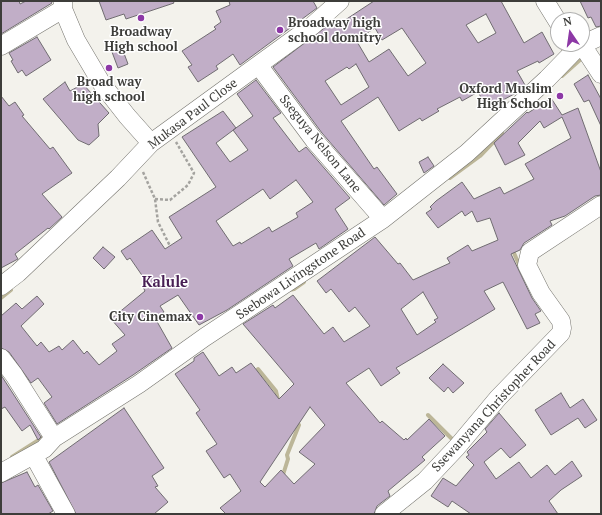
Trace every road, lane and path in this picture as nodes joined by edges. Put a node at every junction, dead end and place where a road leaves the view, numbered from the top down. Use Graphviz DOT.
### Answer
graph roads {
  1 [pos="340,1"];
  2 [pos="545,1"];
  3 [pos="63,5"];
  4 [pos="552,12"];
  5 [pos="601,36"];
  6 [pos="590,40"];
  7 [pos="1,46"];
  8 [pos="572,52"];
  9 [pos="587,52"];
  10 [pos="259,66"];
  11 [pos="601,74"];
  12 [pos="169,130"];
  13 [pos="151,143"];
  14 [pos="137,159"];
  15 [pos="155,200"];
  16 [pos="601,205"];
  17 [pos="383,219"];
  18 [pos="170,246"];
  19 [pos="1,286"];
  20 [pos="1,358"];
  21 [pos="54,438"];
  22 [pos="34,456"];
  23 [pos="1,473"];
  24 [pos="66,514"];
  25 [pos="384,514"];
  1 -- 10 [label="street, Mukasa Paul Close"];
  2 -- 4 [label="street"];
  3 -- 7 [label="street"];
  3 -- 13 [label="street"];
  5 -- 6 [label="street"];
  8 -- 17 [label="street, Ssebowa Livingstone Road"];
  9 -- 11 [label="street"];
  10 -- 12 [label="street, Mukasa Paul Close"];
  10 -- 17 [label="street, Sseguya Nelson Lane"];
  12 -- 13 [label="street, Mukasa Paul Close"];
  12 -- 15 [label="path"];
  13 -- 14 [label="street, Mukasa Paul Close"];
  14 -- 15 [label="path"];
  14 -- 19 [label="street, Mukasa Paul Close"];
  15 -- 18 [label="path"];
  16 -- 25 [label="street, Ssewanyana Christopher Road"];
  17 -- 21 [label="street, Ssebowa Livingstone Road"];
  20 -- 21 [label="street"];
  21 -- 22 [label="street, Ssebowa Livingstone Road"];
  22 -- 23 [label="street, Ssebowa Livingstone Road"];
  22 -- 24 [label="street"];
}
